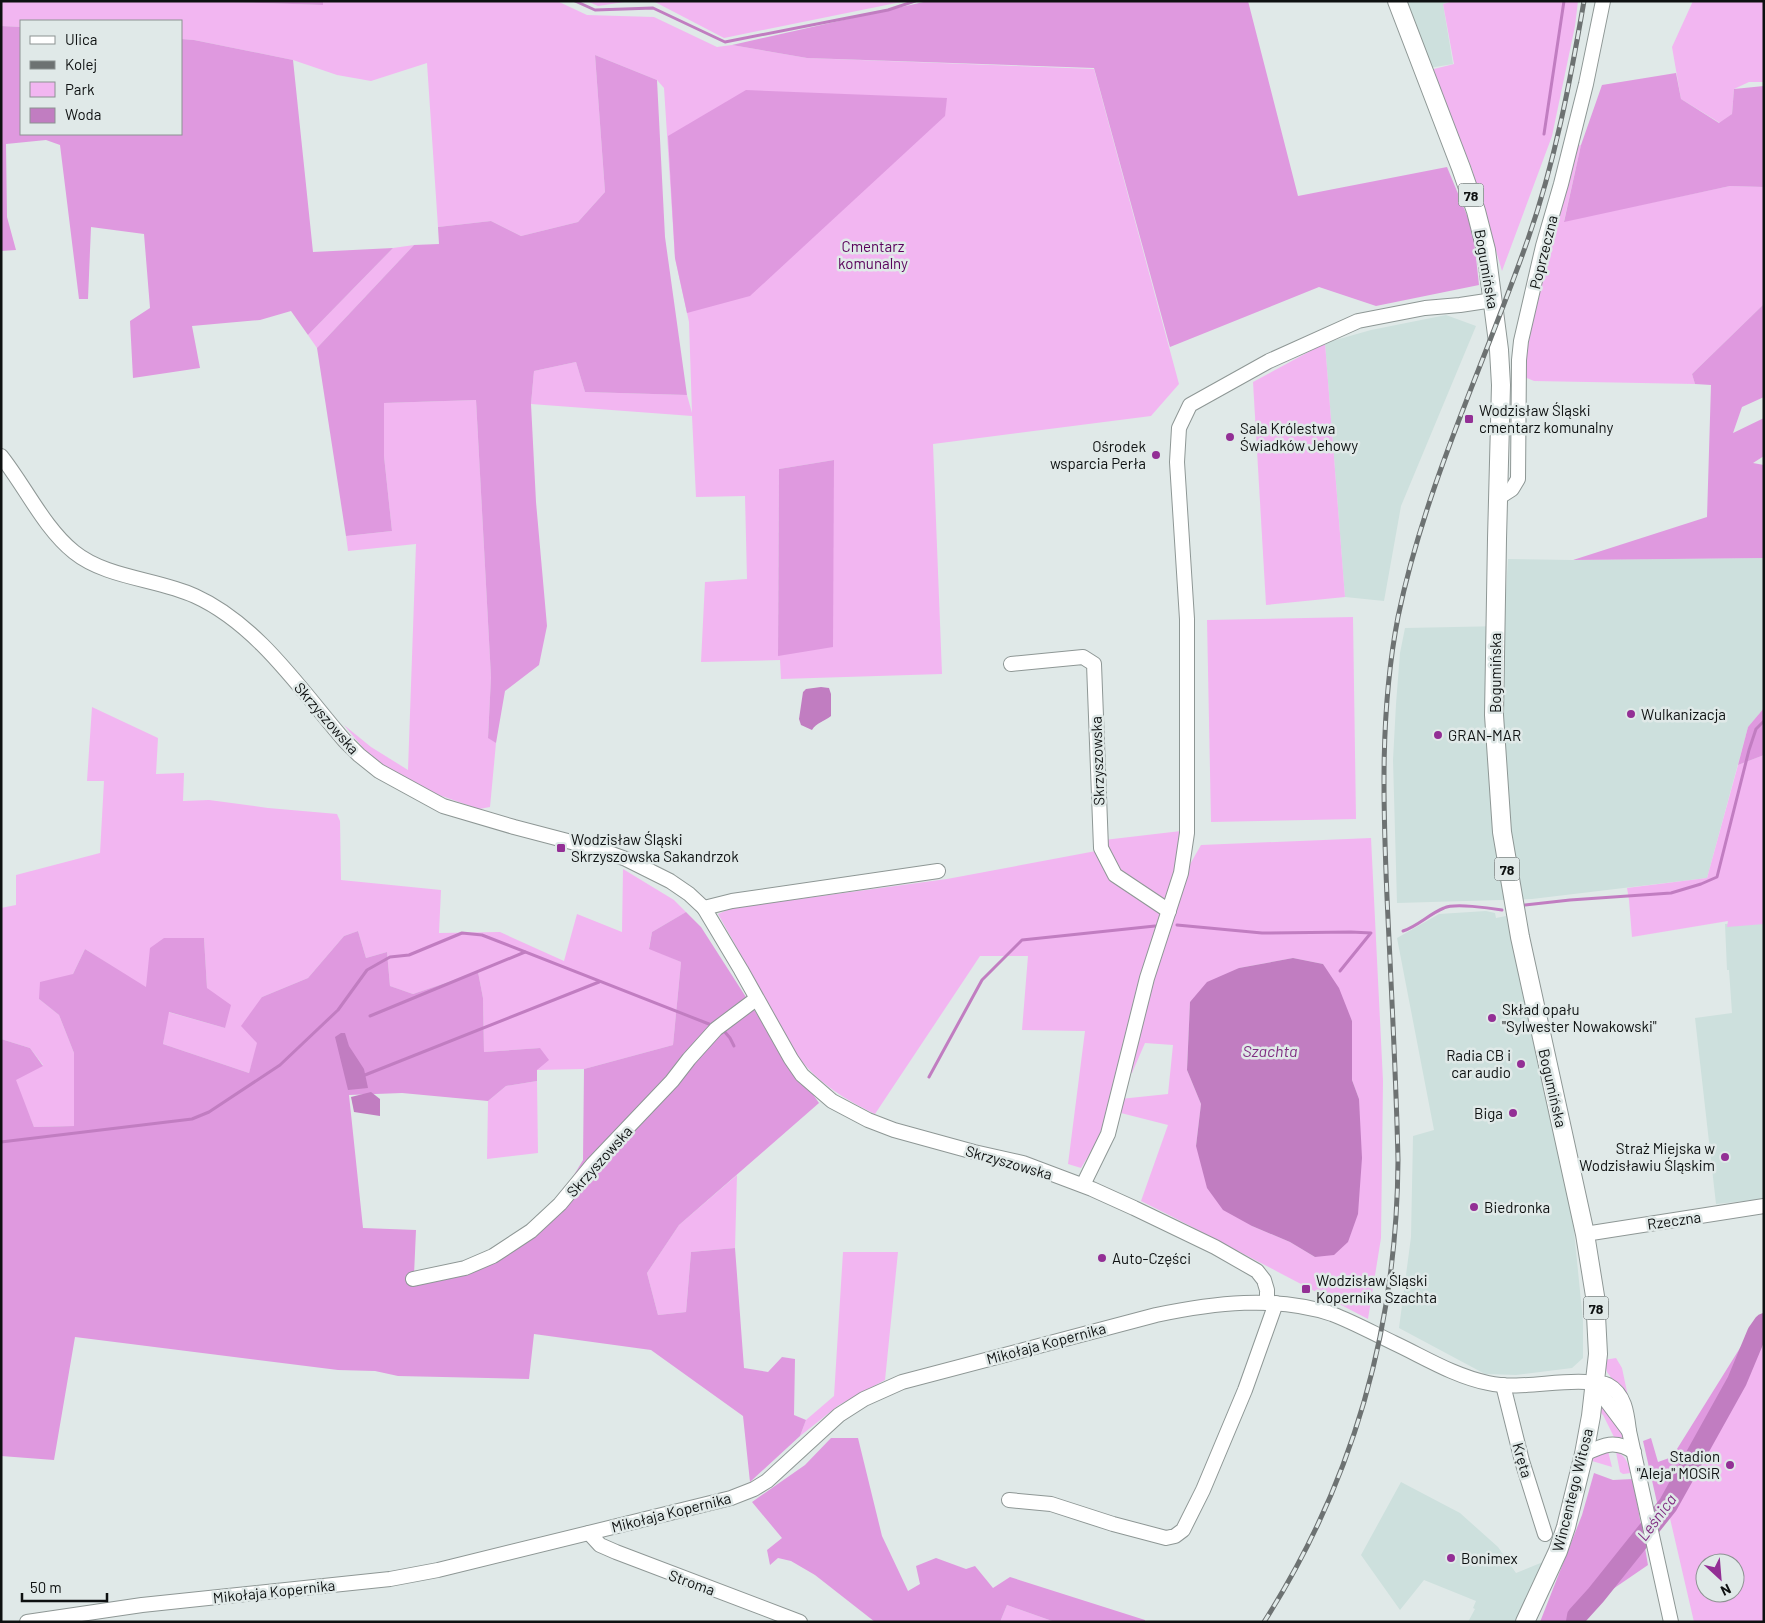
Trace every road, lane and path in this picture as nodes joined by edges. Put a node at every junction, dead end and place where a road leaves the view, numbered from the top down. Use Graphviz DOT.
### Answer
graph roads {
  1 [pos="1396,1"];
  2 [pos="1603,1"];
  3 [pos="1493,300"];
  4 [pos="1,456"];
  5 [pos="1498,498"];
  6 [pos="1011,664"];
  7 [pos="938,871"];
  8 [pos="704,908"];
  9 [pos="1169,910"];
  10 [pos="756,999"];
  11 [pos="1083,1185"];
  12 [pos="1764,1206"];
  13 [pos="1585,1234"];
  14 [pos="413,1279"];
  15 [pos="1271,1303"];
  16 [pos="1595,1382"];
  17 [pos="1503,1385"];
  18 [pos="1634,1452"];
  19 [pos="1584,1454"];
  20 [pos="1009,1500"];
  21 [pos="589,1532"];
  22 [pos="1545,1534"];
  23 [pos="27,1622"];
  24 [pos="800,1622"];
  25 [pos="1525,1622"];
  26 [pos="1670,1622"];
  1 -- 3 [label="main road, Bogumińska / 78"];
  2 -- 5 [label="street, Poprzeczna"];
  3 -- 5 [label="main road, Bogumińska / 78"];
  3 -- 9 [label="street"];
  4 -- 8 [label="street, Skrzyszowska"];
  5 -- 13 [label="main road, Bogumińska / 78"];
  6 -- 9 [label="street, Skrzyszowska"];
  7 -- 8 [label="street"];
  8 -- 10 [label="street, Skrzyszowska"];
  9 -- 11 [label="street"];
  10 -- 11 [label="street, Skrzyszowska"];
  10 -- 14 [label="street, Skrzyszowska"];
  11 -- 15 [label="street, Skrzyszowska"];
  12 -- 13 [label="street, Rzeczna"];
  13 -- 16 [label="main road, Bogumińska / 78"];
  15 -- 17 [label="street, Mikołaja Kopernika"];
  15 -- 20 [label="street"];
  15 -- 21 [label="street, Mikołaja Kopernika"];
  16 -- 17 [label="street, Mikołaja Kopernika"];
  16 -- 18 [label="street"];
  16 -- 19 [label="main road, Wincentego Witosa / 78"];
  17 -- 22 [label="street, Kręta"];
  18 -- 19 [label="street"];
  18 -- 26 [label="street"];
  19 -- 25 [label="main road, Wincentego Witosa / 78"];
  21 -- 23 [label="street, Mikołaja Kopernika"];
  21 -- 24 [label="street, Stroma"];
}
